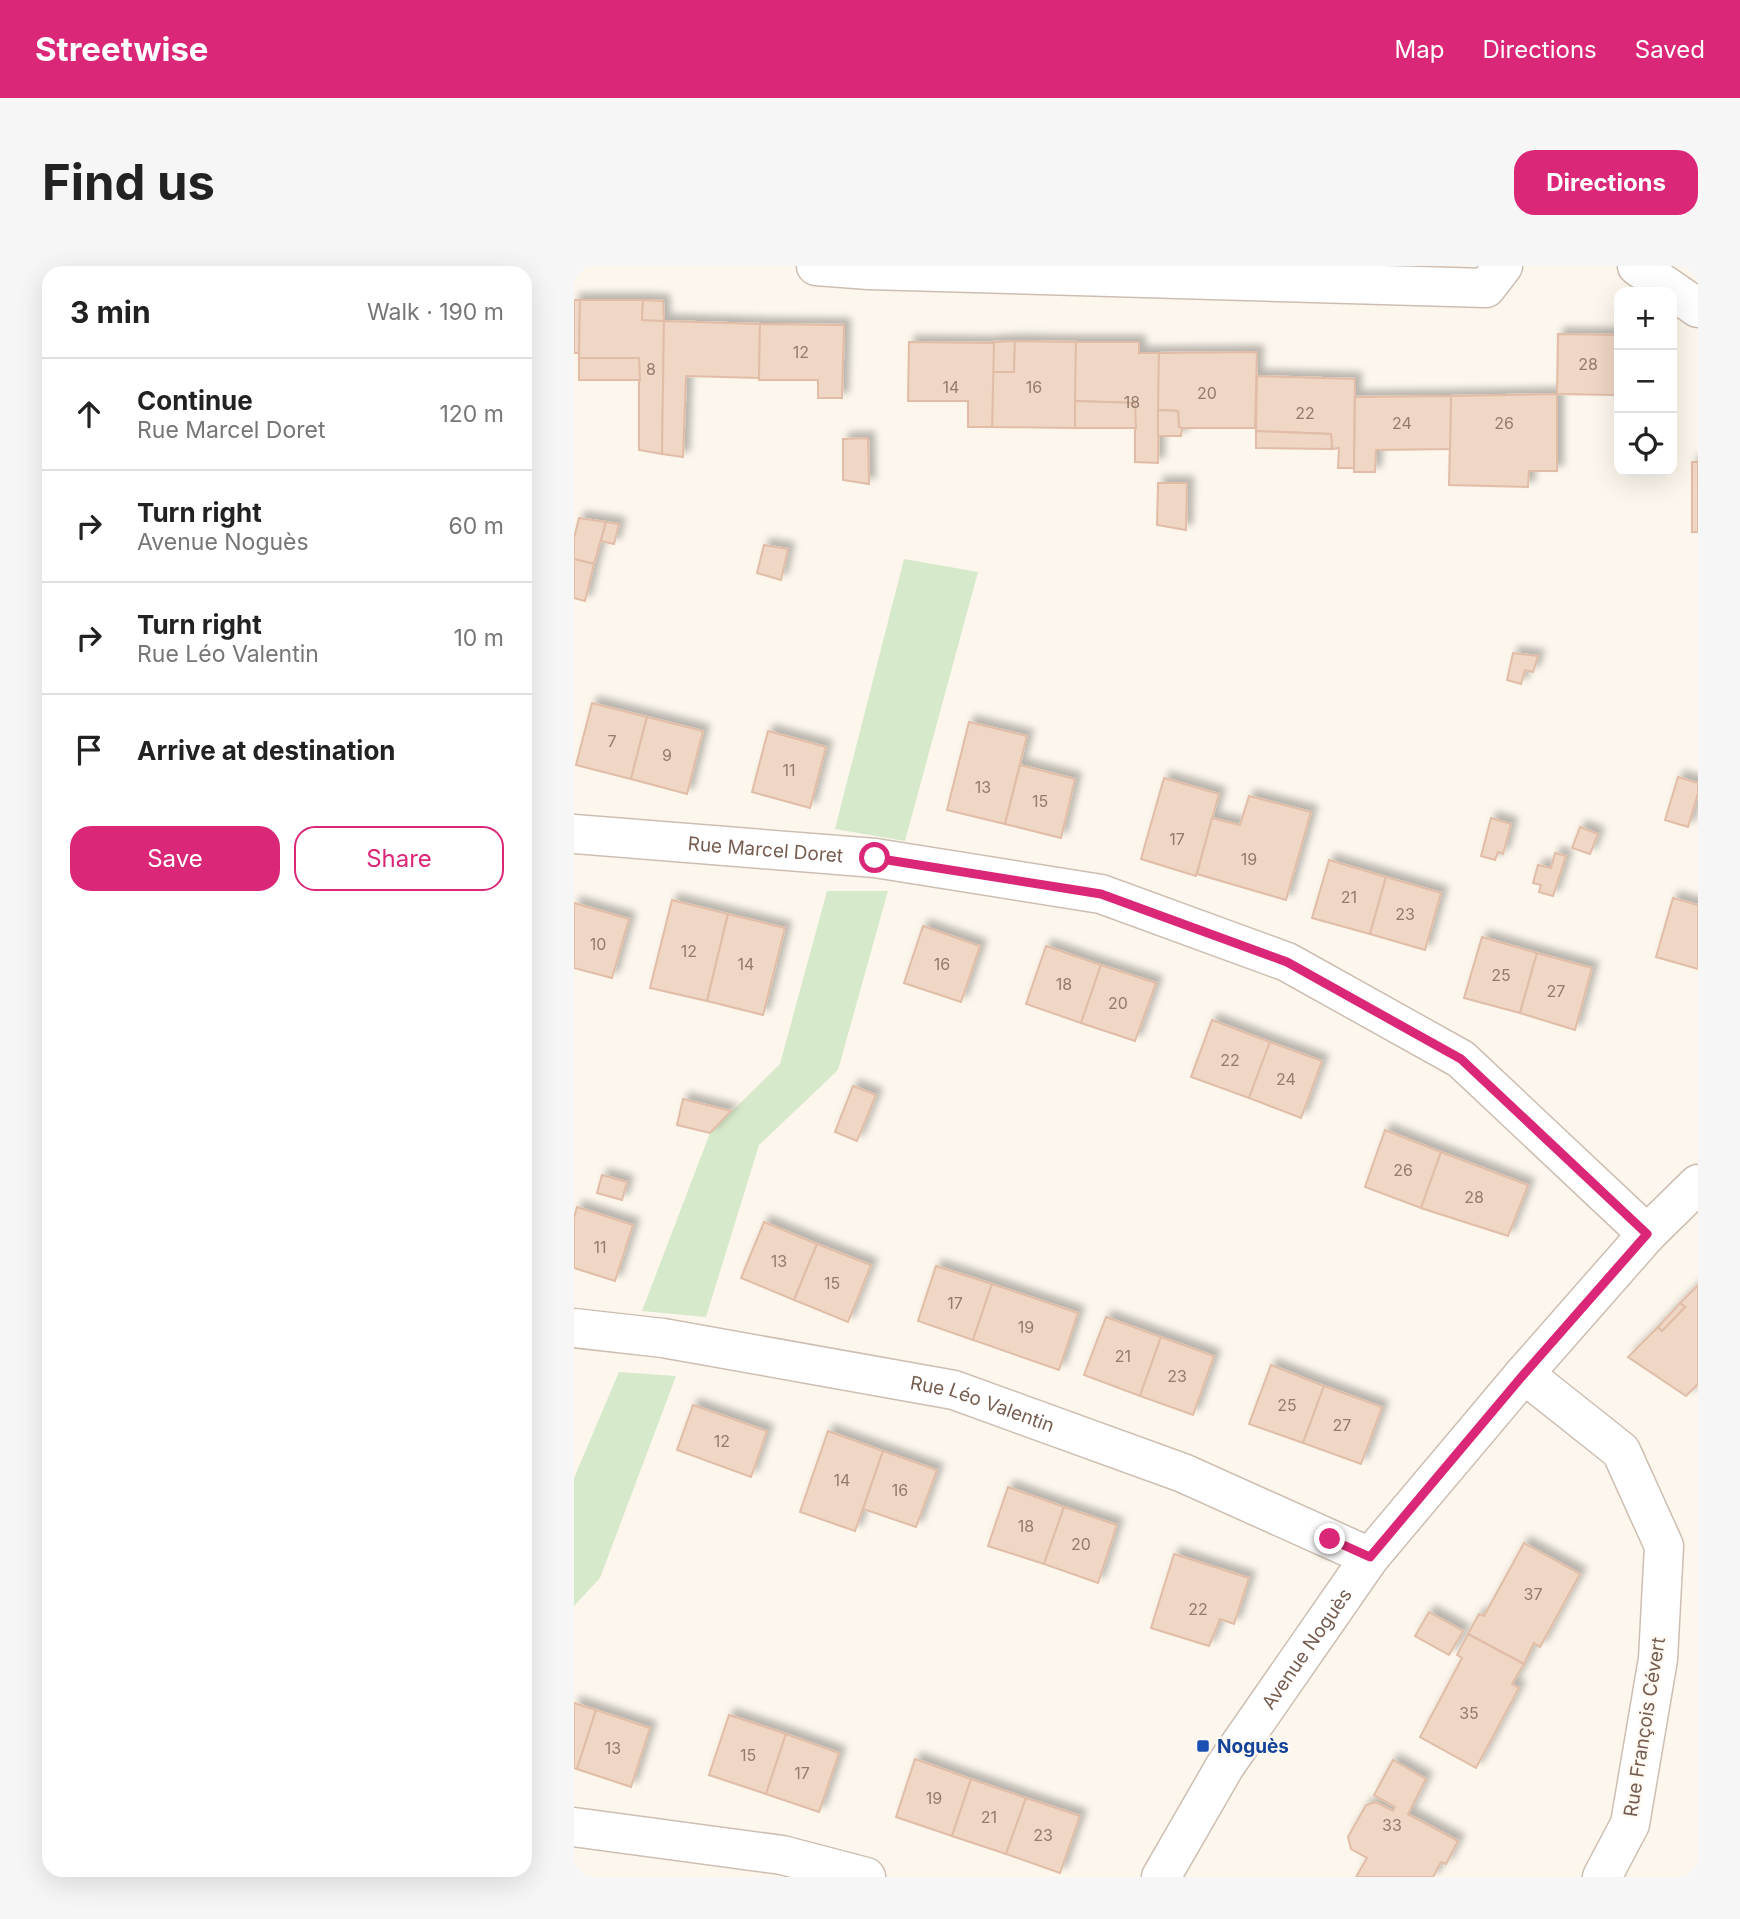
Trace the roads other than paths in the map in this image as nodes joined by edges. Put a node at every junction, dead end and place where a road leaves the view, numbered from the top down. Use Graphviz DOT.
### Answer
graph roads {
  1 [pos="816,266"];
  2 [pos="1503,266"];
  3 [pos="1637,266"];
  4 [pos="1697,305"];
  5 [pos="574,834"];
  6 [pos="1698,1184"];
  7 [pos="1647,1234"];
  8 [pos="574,1328"];
  9 [pos="1524,1374"];
  10 [pos="1370,1557"];
  11 [pos="574,1827"];
  12 [pos="866,1877"];
  13 [pos="1161,1877"];
  14 [pos="1602,1877"];
  1 -- 2 [label="street"];
  3 -- 4 [label="street"];
  5 -- 7 [label="street, Rue Marcel Doret"];
  6 -- 7 [label="street, Avenue Noguès"];
  7 -- 9 [label="street, Avenue Noguès"];
  8 -- 10 [label="street, Rue Léo Valentin"];
  9 -- 10 [label="street, Avenue Noguès"];
  9 -- 14 [label="street, Rue François Cévert"];
  10 -- 13 [label="street, Avenue Noguès"];
  11 -- 12 [label="street"];
}
